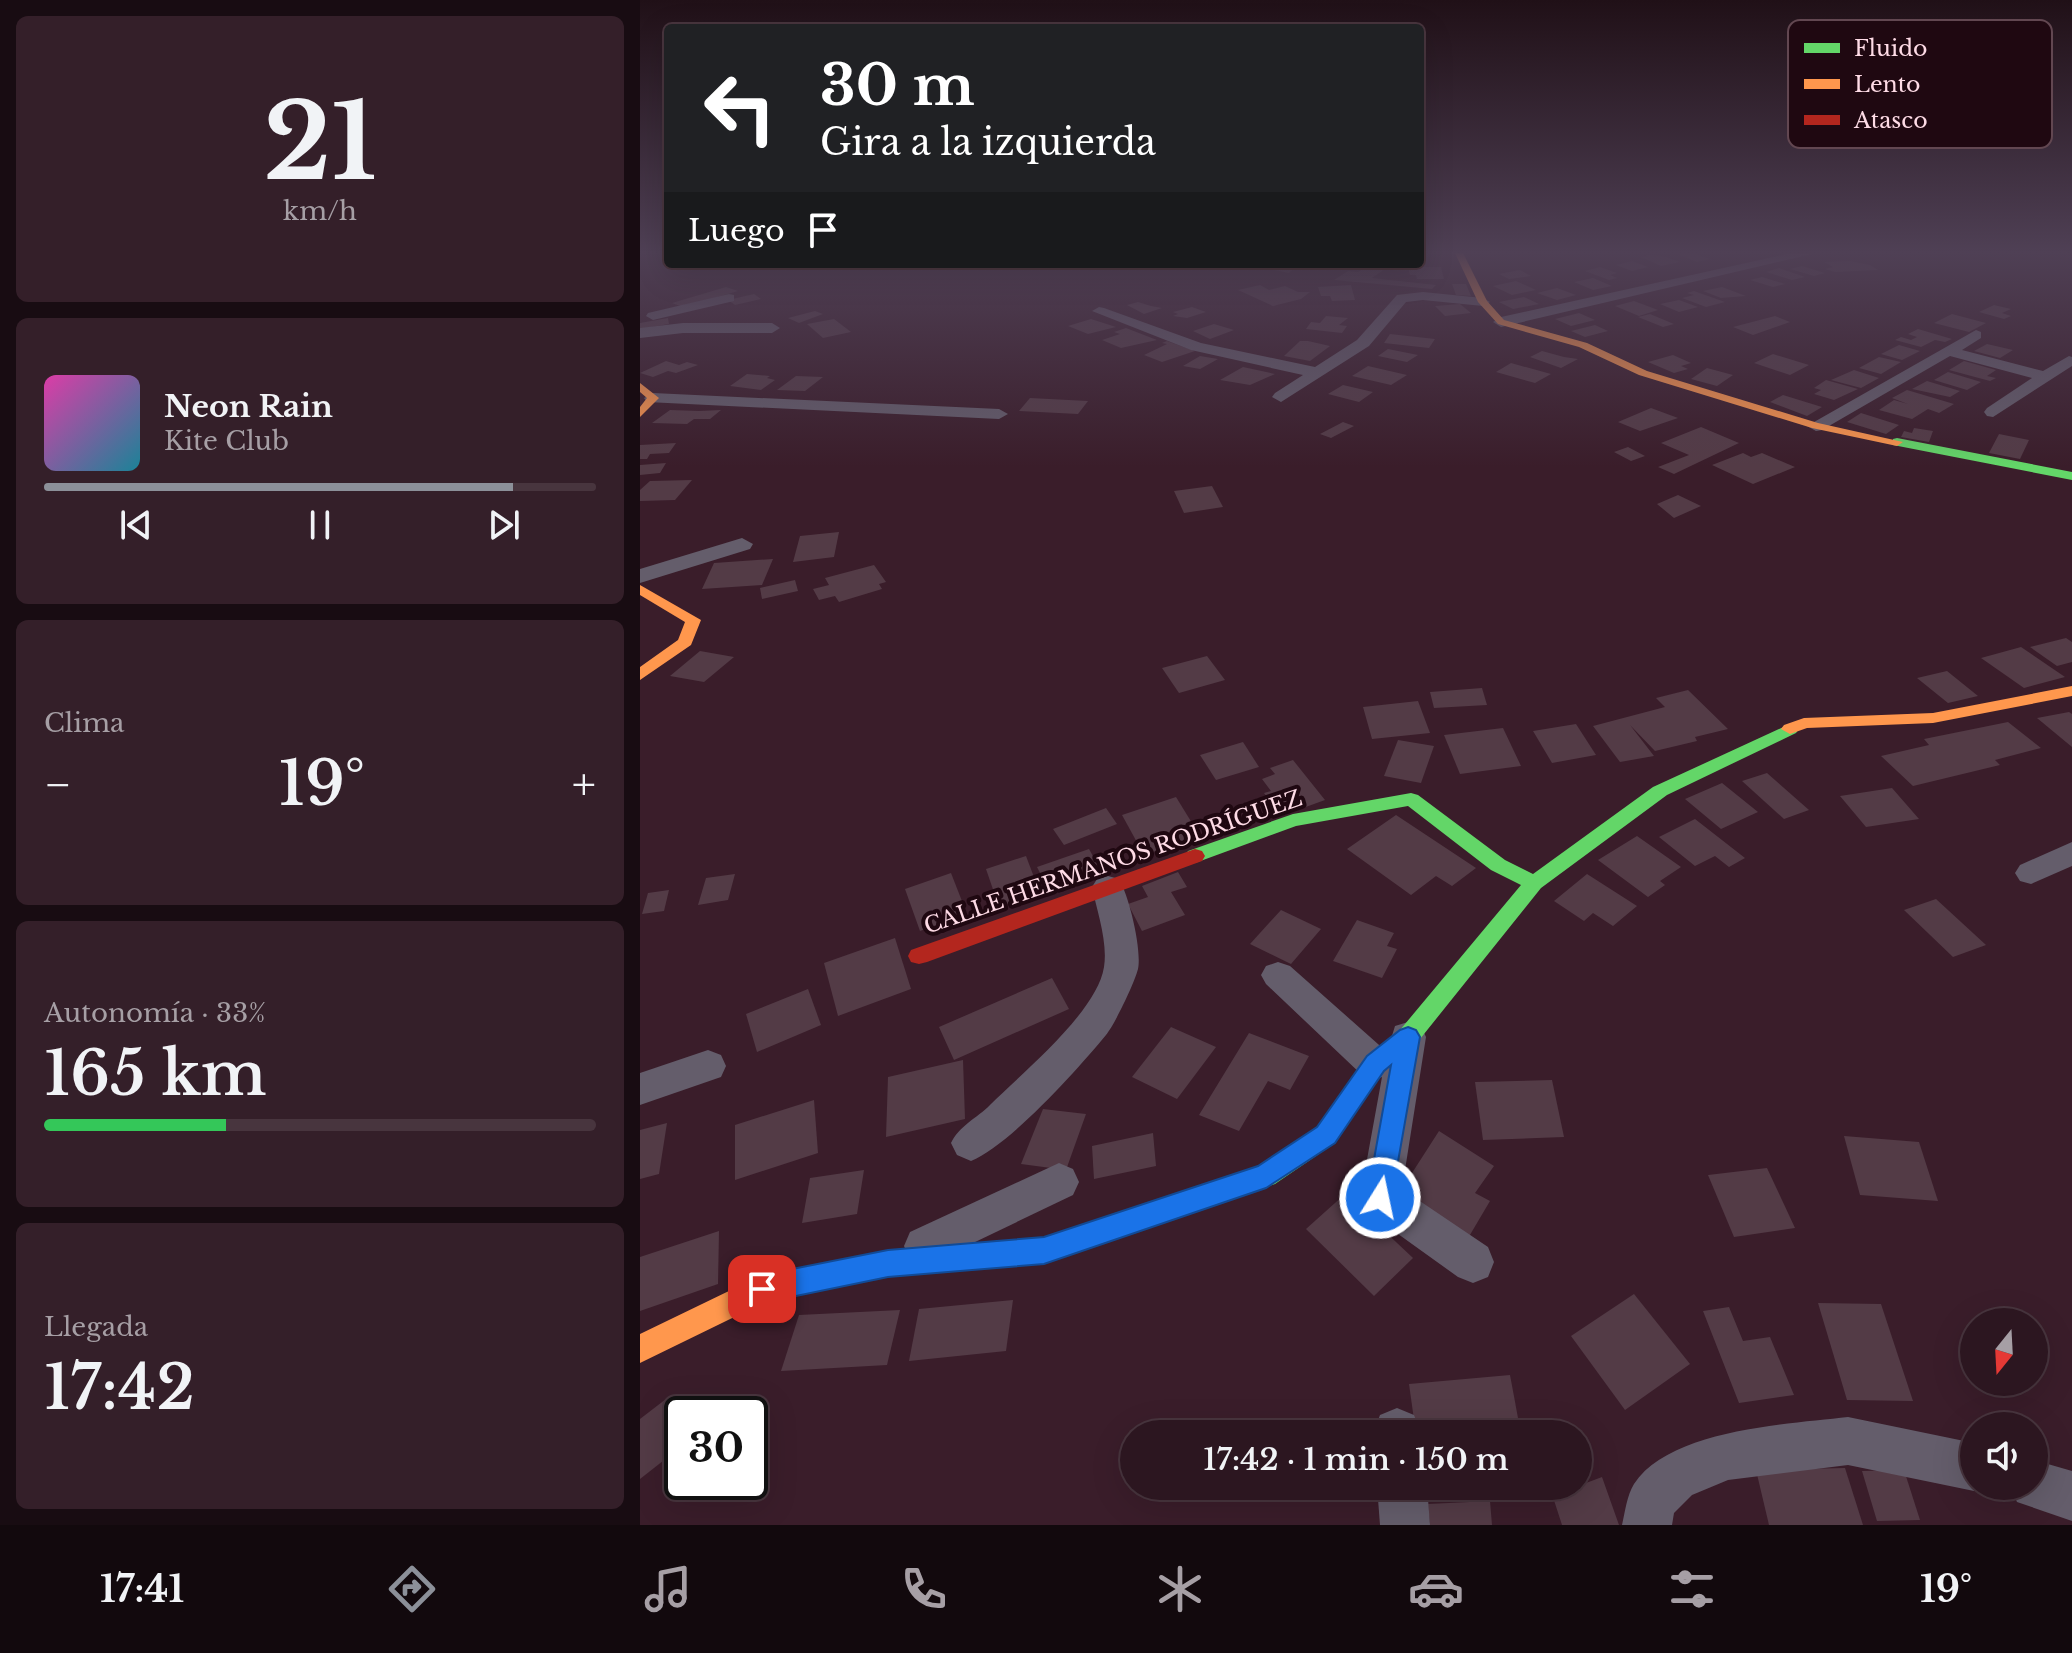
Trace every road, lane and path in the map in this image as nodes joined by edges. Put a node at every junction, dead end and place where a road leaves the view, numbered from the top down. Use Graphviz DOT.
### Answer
graph roads {
  1 [pos="1135,324"];
  2 [pos="1379,324"];
  3 [pos="1509,324"];
  4 [pos="772,328"];
  5 [pos="640,333"];
  6 [pos="1976,335"];
  7 [pos="1948,351"];
  8 [pos="2069,361"];
  9 [pos="1318,373"];
  10 [pos="2046,377"];
  11 [pos="647,392"];
  12 [pos="1281,397"];
  13 [pos="1993,412"];
  14 [pos="640,414"];
  15 [pos="999,414"];
  16 [pos="1816,426"];
  17 [pos="2072,476"];
  18 [pos="742,544"];
  19 [pos="640,576"];
  20 [pos="640,589"];
  21 [pos="640,675"];
  22 [pos="2072,691"];
  23 [pos="2072,853"];
  24 [pos="2031,873"];
  25 [pos="1534,883"];
  26 [pos="1108,887"];
  27 [pos="919,956"];
  28 [pos="1278,975"];
  29 [pos="1408,1037"];
  30 [pos="1375,1064"];
  31 [pos="708,1066"];
  32 [pos="640,1089"];
  33 [pos="971,1143"];
  34 [pos="1059,1182"];
  35 [pos="1473,1262"];
  36 [pos="888,1264"];
  37 [pos="640,1349"];
  38 [pos="1960,1464"];
  39 [pos="2048,1489"];
  40 [pos="2072,1496"];
  41 [pos="1403,1500"];
  42 [pos="1405,1525"];
  43 [pos="1647,1525"];
  1 -- 9 [label="street"];
  2 -- 9 [label="street"];
  3 -- 16 [label="street"];
  4 -- 5 [label="street"];
  6 -- 7 [label="street"];
  7 -- 10 [label="street"];
  7 -- 16 [label="street"];
  8 -- 10 [label="street"];
  9 -- 12 [label="street"];
  10 -- 13 [label="street"];
  11 -- 14 [label="street"];
  11 -- 15 [label="street"];
  16 -- 17 [label="street"];
  18 -- 19 [label="street"];
  20 -- 21 [label="street"];
  22 -- 25 [label="street"];
  23 -- 24 [label="street"];
  25 -- 26 [label="street, CALLE HERMANOS RODRÍGUEZ"];
  25 -- 29 [label="street"];
  26 -- 27 [label="street, CALLE HERMANOS RODRÍGUEZ"];
  26 -- 33 [label="street"];
  28 -- 30 [label="street"];
  29 -- 30 [label="street"];
  29 -- 35 [label="street"];
  30 -- 36 [label="street"];
  31 -- 32 [label="street"];
  34 -- 36 [label="street"];
  36 -- 37 [label="street"];
  38 -- 43 [label="street"];
  39 -- 40 [label="street"];
  41 -- 42 [label="street"];
}
